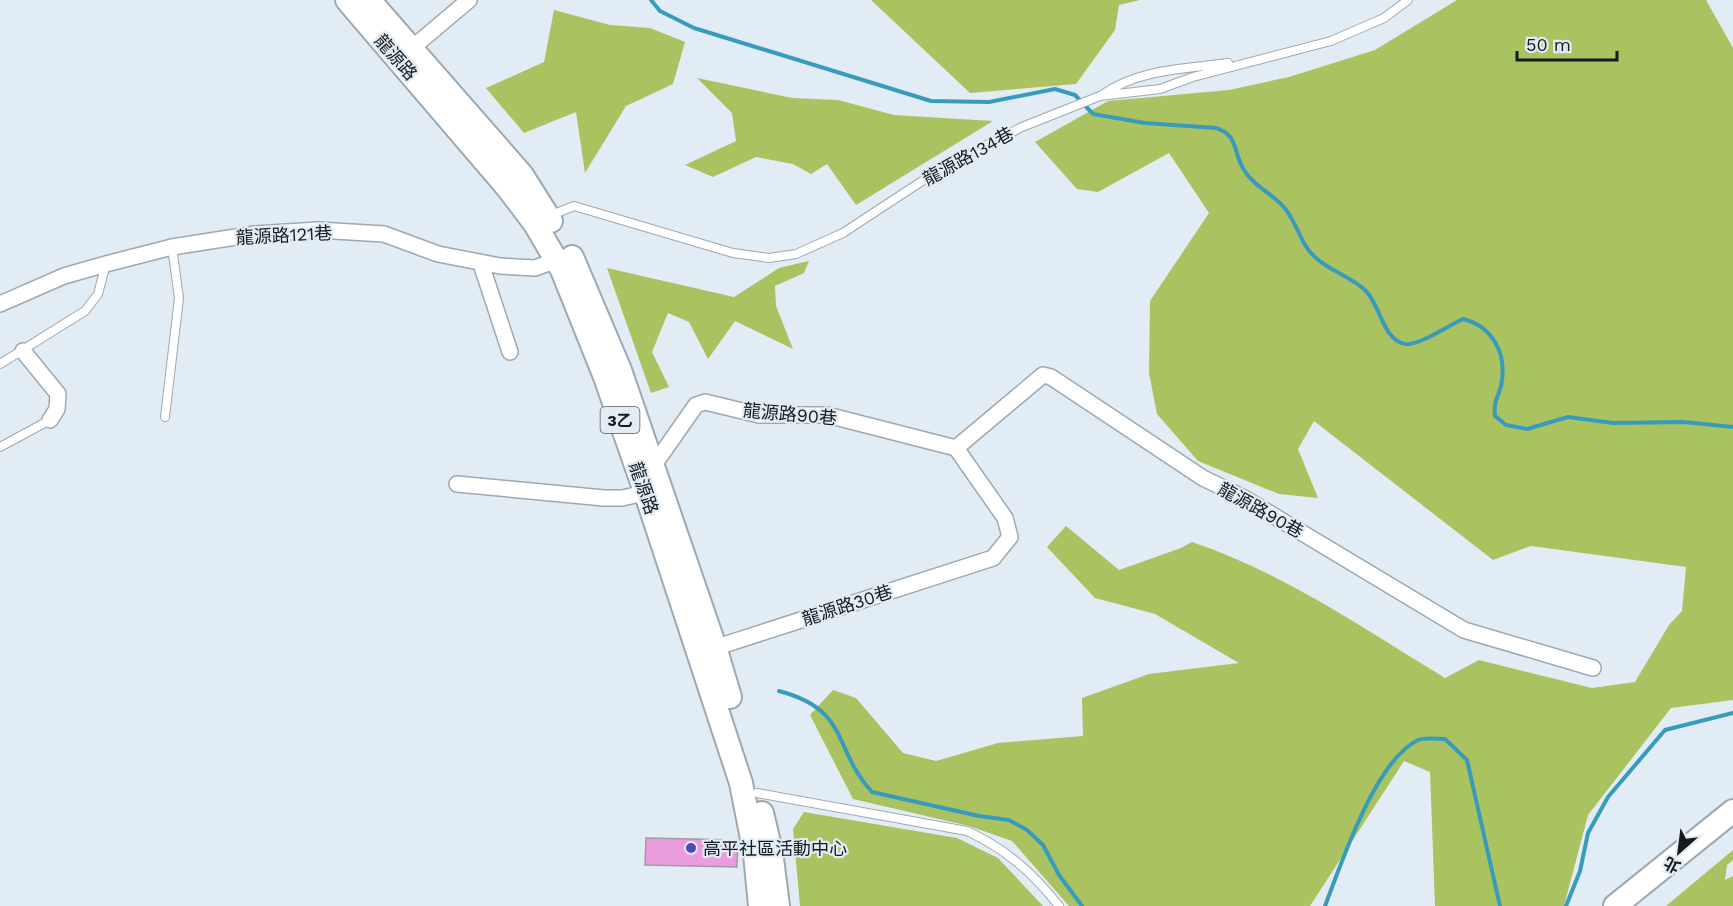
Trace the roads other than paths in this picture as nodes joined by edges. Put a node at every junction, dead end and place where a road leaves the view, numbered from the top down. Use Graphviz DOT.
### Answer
graph roads {
  1 [pos="347,0"];
  2 [pos="369,0"];
  3 [pos="470,0"];
  4 [pos="1408,0"];
  5 [pos="411,49"];
  6 [pos="1259,59"];
  7 [pos="1097,98"];
  8 [pos="541,220"];
  9 [pos="172,247"];
  10 [pos="564,257"];
  11 [pos="106,264"];
  12 [pos="481,264"];
  13 [pos="0,303"];
  14 [pos="23,351"];
  15 [pos="510,352"];
  16 [pos="0,364"];
  17 [pos="165,417"];
  18 [pos="50,420"];
  19 [pos="0,447"];
  20 [pos="956,447"];
  21 [pos="654,465"];
  22 [pos="457,484"];
  23 [pos="654,491"];
  24 [pos="707,650"];
  25 [pos="1593,668"];
  26 [pos="757,793"];
  27 [pos="1733,811"];
  28 [pos="1733,829"];
  29 [pos="760,906"];
  30 [pos="778,906"];
  31 [pos="1059,906"];
  32 [pos="1615,906"];
  33 [pos="1640,906"];
  1 -- 8 [label="main road, 龍源路 / 3乙"];
  2 -- 5 [label="main road, 3乙"];
  3 -- 5 [label="street"];
  4 -- 6 [label="lane, 龍源路134巷"];
  5 -- 8 [label="main road, 3乙"];
  6 -- 7 [label="lane, 龍源路134巷"];
  6 -- 7 [label="lane"];
  7 -- 8 [label="lane, 龍源路134巷"];
  8 -- 10 [label="main road, 3乙"];
  9 -- 11 [label="street, 龍源路121巷"];
  9 -- 12 [label="street, 龍源路121巷"];
  9 -- 17 [label="lane"];
  10 -- 12 [label="street, 龍源路121巷"];
  10 -- 21 [label="main road, 3乙"];
  10 -- 23 [label="main road, 龍源路 / 3乙"];
  11 -- 13 [label="street, 龍源路121巷"];
  11 -- 14 [label="lane"];
  12 -- 15 [label="street"];
  14 -- 16 [label="lane"];
  14 -- 18 [label="street"];
  18 -- 19 [label="lane"];
  20 -- 21 [label="street, 龍源路90巷"];
  20 -- 24 [label="street, 龍源路30巷"];
  20 -- 25 [label="street, 龍源路90巷"];
  21 -- 23 [label="main road, 3乙"];
  22 -- 23 [label="street"];
  23 -- 24 [label="main road, 3乙"];
  24 -- 26 [label="main road, 3乙"];
  24 -- 29 [label="main road, 3乙"];
  26 -- 30 [label="main road, 3乙"];
  26 -- 31 [label="lane"];
  27 -- 32 [label="main road"];
  28 -- 33 [label="main road"];
}
